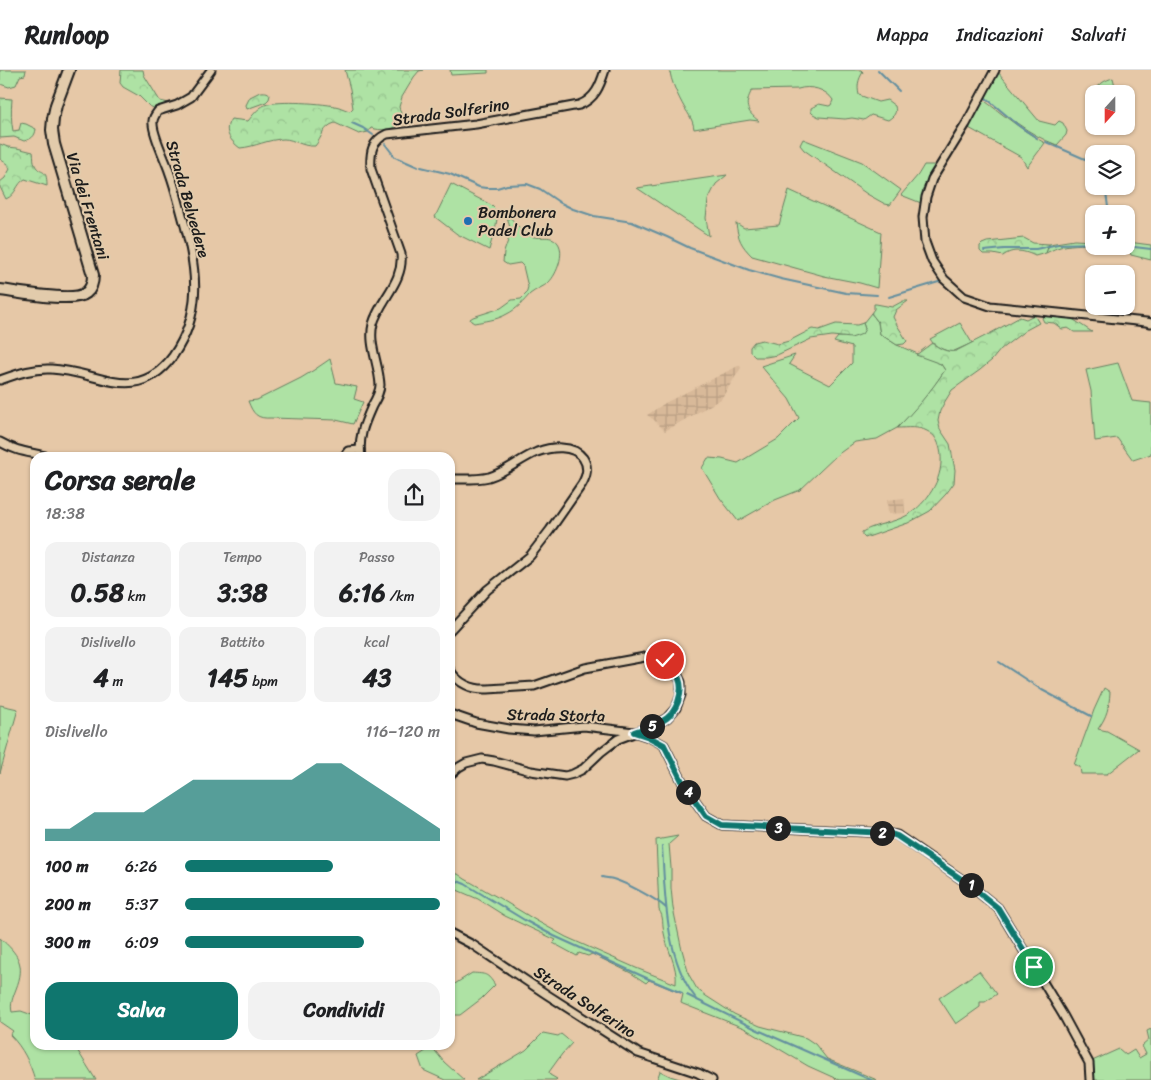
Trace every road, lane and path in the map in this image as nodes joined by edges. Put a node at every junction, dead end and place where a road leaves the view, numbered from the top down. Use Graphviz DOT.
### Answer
graph roads {
  1 [pos="69,70"];
  2 [pos="211,70"];
  3 [pos="605,70"];
  4 [pos="995,70"];
  5 [pos="0,290"];
  6 [pos="1151,323"];
  7 [pos="0,380"];
  8 [pos="0,442"];
  9 [pos="361,452"];
  10 [pos="30,454"];
  11 [pos="455,479"];
  12 [pos="455,625"];
  13 [pos="455,676"];
  14 [pos="455,716"];
  15 [pos="634,732"];
  16 [pos="455,771"];
  17 [pos="455,936"];
  18 [pos="712,1080"];
  19 [pos="1090,1080"];
  1 -- 5 [label="main road, Via dei Frentani"];
  2 -- 7 [label="street, Strada Belvedere"];
  3 -- 9 [label="street, Strada Solferino"];
  4 -- 6 [label="street"];
  8 -- 10 [label="street"];
  11 -- 12 [label="street"];
  13 -- 15 [label="street"];
  14 -- 15 [label="street, Strada Storta"];
  15 -- 16 [label="street"];
  15 -- 19 [label="street"];
  17 -- 18 [label="street, Strada Solferino"];
}
